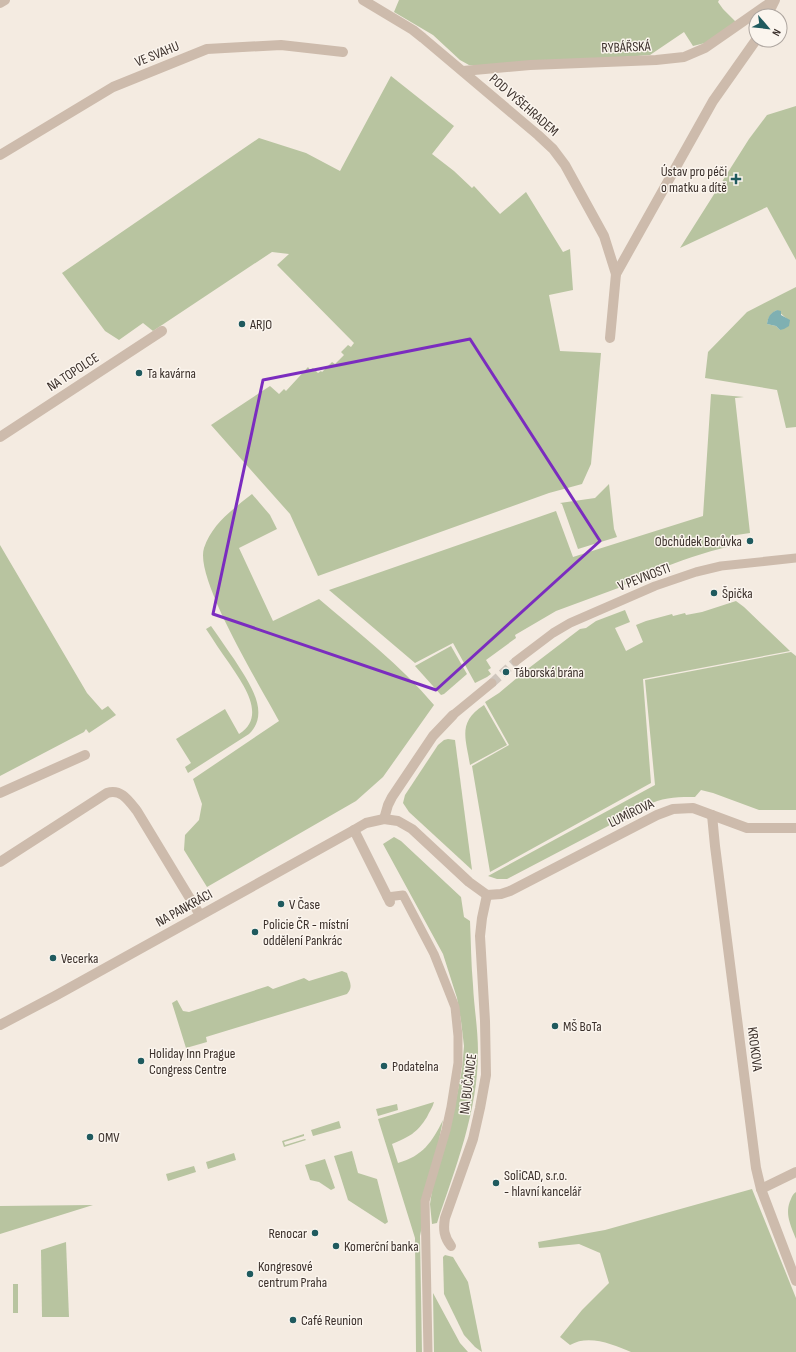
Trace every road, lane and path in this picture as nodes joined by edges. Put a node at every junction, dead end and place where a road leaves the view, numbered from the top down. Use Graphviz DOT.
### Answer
graph roads {
  1 [pos="5,0"];
  2 [pos="363,0"];
  3 [pos="774,0"];
  4 [pos="0,2"];
  5 [pos="750,48"];
  6 [pos="343,52"];
  7 [pos="463,71"];
  8 [pos="0,155"];
  9 [pos="616,274"];
  10 [pos="162,331"];
  11 [pos="610,338"];
  12 [pos="0,437"];
  13 [pos="796,558"];
  14 [pos="516,661"];
  15 [pos="492,684"];
  16 [pos="453,715"];
  17 [pos="85,755"];
  18 [pos="0,793"];
  19 [pos="712,815"];
  20 [pos="384,819"];
  21 [pos="796,828"];
  22 [pos="354,830"];
  23 [pos="0,862"];
  24 [pos="487,895"];
  25 [pos="388,899"];
  26 [pos="200,915"];
  27 [pos="0,1025"];
  28 [pos="796,1172"];
  29 [pos="760,1189"];
  30 [pos="451,1246"];
  31 [pos="796,1281"];
  32 [pos="428,1352"];
  1 -- 4 [label="street"];
  2 -- 7 [label="street, POD VYŠEHRADEM"];
  3 -- 7 [label="street, RYBÁŘSKÁ"];
  5 -- 9 [label="street"];
  6 -- 8 [label="street, VE SVAHU"];
  7 -- 9 [label="street, POD VYŠEHRADEM"];
  9 -- 11 [label="street"];
  10 -- 12 [label="street, NA TOPOLCE"];
  13 -- 14 [label="street, V PEVNOSTI"];
  15 -- 16 [label="street"];
  16 -- 20 [label="street"];
  17 -- 18 [label="street"];
  19 -- 21 [label="street, LUMÍROVA"];
  19 -- 24 [label="street, LUMÍROVA"];
  19 -- 29 [label="street, KROKOVA"];
  20 -- 22 [label="street, NA PANKRÁCI"];
  20 -- 24 [label="street"];
  22 -- 25 [label="street"];
  22 -- 26 [label="street, NA PANKRÁCI"];
  23 -- 26 [label="street"];
  24 -- 30 [label="street, NA BUČANCE"];
  25 -- 32 [label="street"];
  26 -- 27 [label="street, NA PANKRÁCI"];
  28 -- 29 [label="street"];
  29 -- 31 [label="street, KROKOVA"];
}
